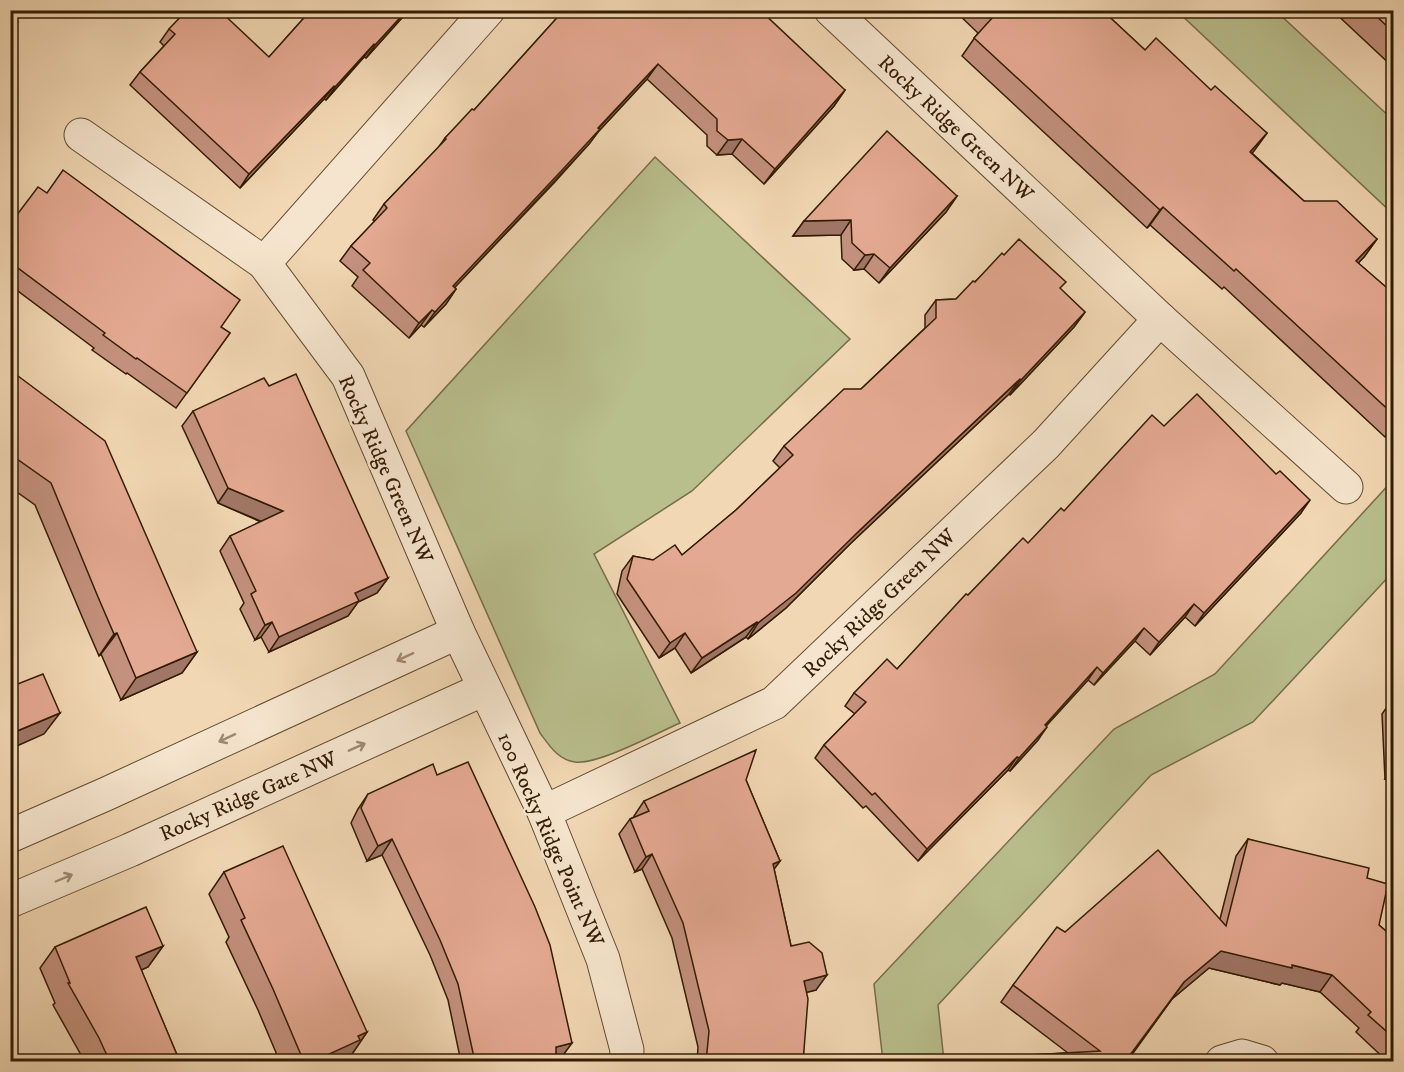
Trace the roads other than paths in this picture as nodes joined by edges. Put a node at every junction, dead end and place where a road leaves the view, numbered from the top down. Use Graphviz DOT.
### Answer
graph roads {
  1 [pos="488,10"];
  2 [pos="831,10"];
  3 [pos="81,135"];
  4 [pos="264,263"];
  5 [pos="1160,319"];
  6 [pos="1346,487"];
  7 [pos="458,633"];
  8 [pos="483,689"];
  9 [pos="544,812"];
  10 [pos="10,836"];
  11 [pos="10,901"];
  12 [pos="627,1062"];
  13 [pos="1222,1062"];
  14 [pos="1262,1062"];
  1 -- 4 [label="street"];
  2 -- 5 [label="street, Rocky Ridge Green NW"];
  3 -- 4 [label="street, Rocky Ridge Green NW"];
  4 -- 7 [label="street, Rocky Ridge Green NW"];
  5 -- 6 [label="street, Rocky Ridge Green NW"];
  5 -- 9 [label="street, Rocky Ridge Green NW"];
  7 -- 8 [label="street, Rocky Ridge Green NW"];
  7 -- 10 [label="street, one-way"];
  8 -- 9 [label="street, 100 Rocky Ridge Point NW"];
  11 -- 8 [label="street, Rocky Ridge Gate NW, one-way"];
  9 -- 12 [label="street, 100 Rocky Ridge Point NW"];
  13 -- 14 [label="street"];
}
